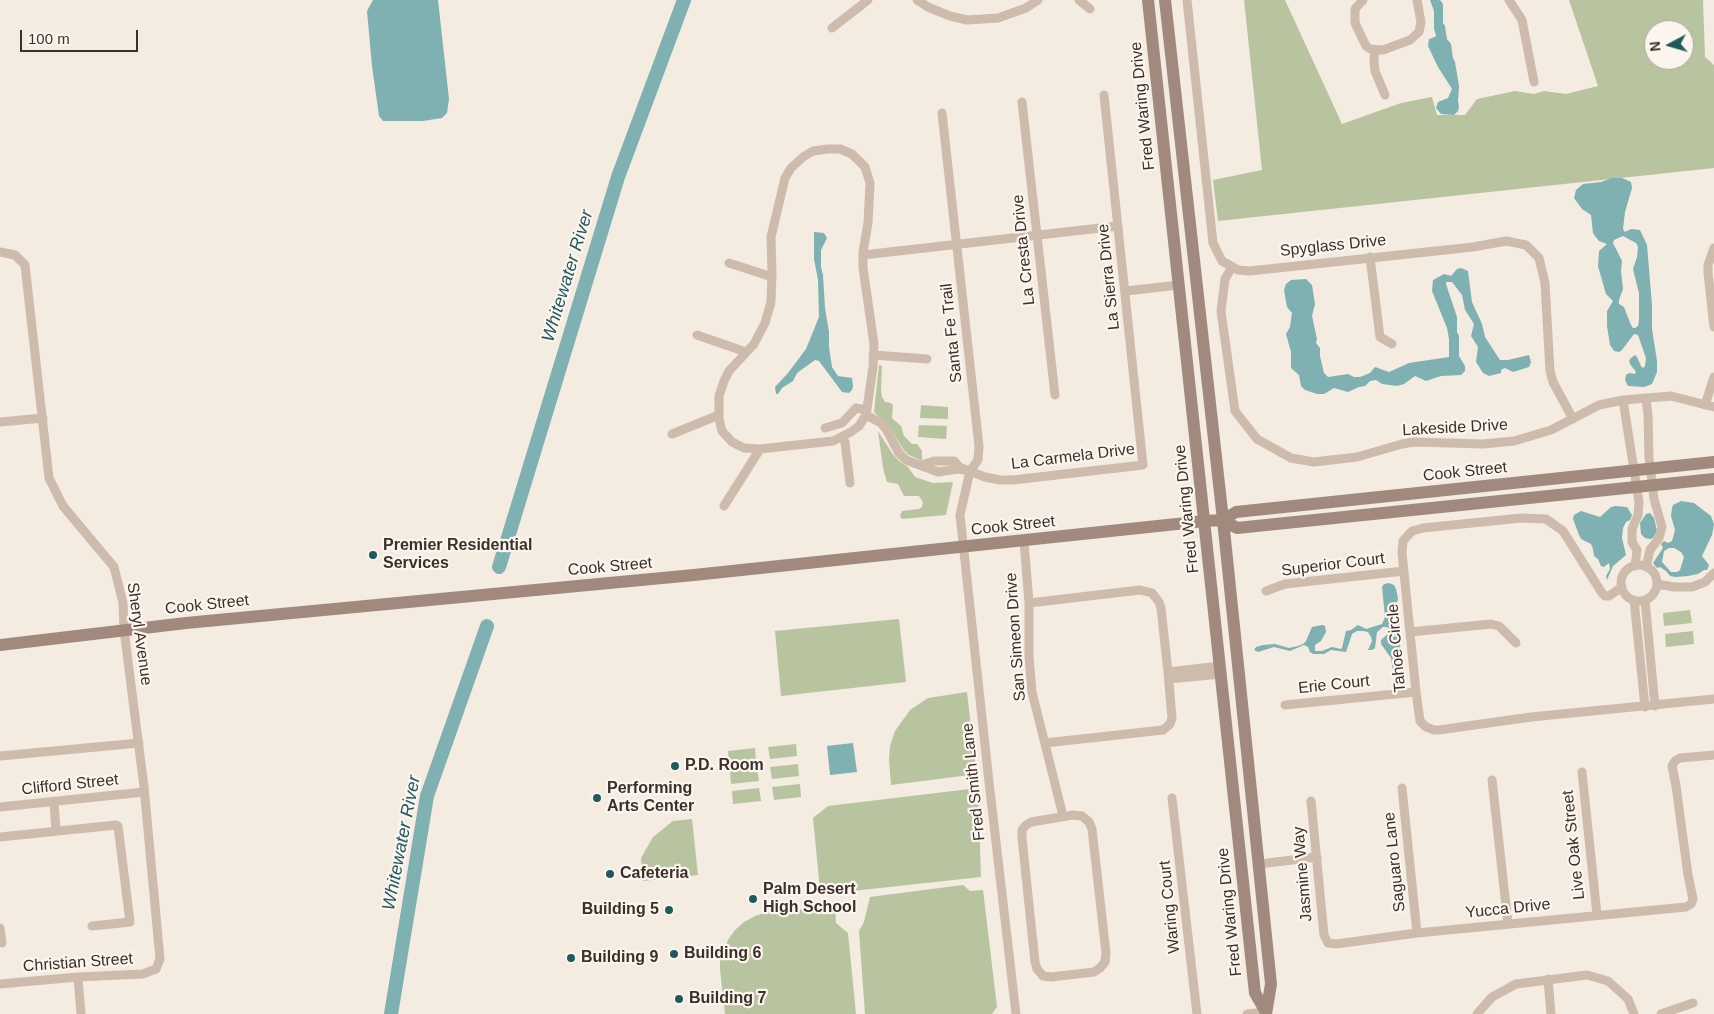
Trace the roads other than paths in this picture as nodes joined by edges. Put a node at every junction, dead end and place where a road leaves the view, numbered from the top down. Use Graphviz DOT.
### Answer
graph roads {
  1 [pos="868,0"];
  2 [pos="917,0"];
  3 [pos="1038,0"];
  4 [pos="1079,0"];
  5 [pos="1148,0"];
  6 [pos="1165,0"];
  7 [pos="1187,0"];
  8 [pos="1364,0"];
  9 [pos="1417,0"];
  10 [pos="1509,0"];
  11 [pos="1090,9"];
  12 [pos="832,28"];
  13 [pos="1375,50"];
  14 [pos="1534,82"];
  15 [pos="1104,95"];
  16 [pos="1384,96"];
  17 [pos="1022,102"];
  18 [pos="942,113"];
  19 [pos="1118,226"];
  20 [pos="1037,235"];
  21 [pos="958,244"];
  22 [pos="1714,248"];
  23 [pos="0,252"];
  24 [pos="863,255"];
  25 [pos="1370,257"];
  26 [pos="730,263"];
  27 [pos="1232,267"];
  28 [pos="772,276"];
  29 [pos="1179,285"];
  30 [pos="1126,291"];
  31 [pos="1714,327"];
  32 [pos="697,335"];
  33 [pos="1392,344"];
  34 [pos="746,352"];
  35 [pos="873,355"];
  36 [pos="927,358"];
  37 [pos="1714,377"];
  38 [pos="1055,395"];
  39 [pos="1646,398"];
  40 [pos="1623,400"];
  41 [pos="1709,406"];
  42 [pos="1210,408"];
  43 [pos="867,413"];
  44 [pos="719,415"];
  45 [pos="42,418"];
  46 [pos="1573,419"];
  47 [pos="0,422"];
  48 [pos="825,428"];
  49 [pos="672,434"];
  50 [pos="842,437"];
  51 [pos="760,449"];
  52 [pos="1143,456"];
  53 [pos="1714,462"];
  54 [pos="922,465"];
  55 [pos="1650,468"];
  56 [pos="1635,470"];
  57 [pos="970,471"];
  58 [pos="1714,479"];
  59 [pos="850,483"];
  60 [pos="1652,485"];
  61 [pos="1638,486"];
  62 [pos="724,506"];
  63 [pos="1223,520"];
  64 [pos="1205,521"];
  65 [pos="1024,541"];
  66 [pos="963,547"];
  67 [pos="1635,566"];
  68 [pos="1646,567"];
  69 [pos="1404,571"];
  70 [pos="1714,573"];
  71 [pos="1657,584"];
  72 [pos="1622,587"];
  73 [pos="1266,591"];
  74 [pos="1634,600"];
  75 [pos="1645,600"];
  76 [pos="1029,603"];
  77 [pos="124,630"];
  78 [pos="1410,632"];
  79 [pos="1516,643"];
  80 [pos="0,645"];
  81 [pos="1221,670"];
  82 [pos="1168,676"];
  83 [pos="1416,692"];
  84 [pos="1714,699"];
  85 [pos="1285,705"];
  86 [pos="1655,706"];
  87 [pos="1645,707"];
  88 [pos="139,743"];
  89 [pos="1045,743"];
  90 [pos="1245,743"];
  91 [pos="1714,755"];
  92 [pos="0,756"];
  93 [pos="1230,765"];
  94 [pos="1582,772"];
  95 [pos="1492,780"];
  96 [pos="1402,788"];
  97 [pos="144,792"];
  98 [pos="1172,798"];
  99 [pos="54,801"];
  100 [pos="1311,802"];
  101 [pos="0,807"];
  102 [pos="1063,816"];
  103 [pos="56,831"];
  104 [pos="0,838"];
  105 [pos="1317,857"];
  106 [pos="1259,864"];
  107 [pos="1597,915"];
  108 [pos="1508,924"];
  109 [pos="92,926"];
  110 [pos="0,928"];
  111 [pos="1417,933"];
  112 [pos="2,943"];
  113 [pos="1328,943"];
  114 [pos="156,969"];
  115 [pos="78,977"];
  116 [pos="1548,979"];
  117 [pos="0,984"];
  118 [pos="1693,1003"];
  119 [pos="1266,1013"];
  120 [pos="81,1014"];
  121 [pos="1016,1014"];
  122 [pos="1197,1014"];
  123 [pos="1247,1014"];
  124 [pos="1477,1014"];
  125 [pos="1551,1014"];
  126 [pos="1634,1014"];
  127 [pos="1661,1014"];
  1 -- 12 [label="street"];
  2 -- 3 [label="street"];
  4 -- 11 [label="street"];
  5 -- 29 [label="main road, Fred Waring Drive"];
  6 -- 42 [label="main road, Fred Waring Drive"];
  7 -- 27 [label="street"];
  8 -- 13 [label="street"];
  9 -- 13 [label="street"];
  10 -- 14 [label="street"];
  13 -- 16 [label="street"];
  15 -- 19 [label="street, La Sierra Drive"];
  17 -- 20 [label="street, La Cresta Drive"];
  18 -- 21 [label="street, Santa Fe Trail"];
  19 -- 20 [label="street"];
  19 -- 30 [label="street, La Sierra Drive"];
  20 -- 21 [label="street"];
  20 -- 38 [label="street, La Cresta Drive"];
  21 -- 24 [label="street"];
  21 -- 57 [label="street, Santa Fe Trail"];
  22 -- 31 [label="street"];
  23 -- 45 [label="street, Sheryl Avenue"];
  24 -- 28 [label="street"];
  24 -- 35 [label="street"];
  25 -- 27 [label="street, Spyglass Drive"];
  25 -- 33 [label="street"];
  25 -- 46 [label="street, Spyglass Drive"];
  26 -- 28 [label="street"];
  27 -- 46 [label="street, Lakeside Drive"];
  28 -- 34 [label="street"];
  29 -- 30 [label="street"];
  29 -- 42 [label="main road"];
  29 -- 64 [label="main road, Fred Waring Drive"];
  30 -- 52 [label="street, La Sierra Drive"];
  32 -- 34 [label="street"];
  34 -- 44 [label="street"];
  35 -- 36 [label="street"];
  35 -- 43 [label="street"];
  37 -- 41 [label="street"];
  39 -- 40 [label="street, Lakeside Drive"];
  39 -- 41 [label="street, Lakeside Drive"];
  39 -- 55 [label="street"];
  40 -- 46 [label="street, Lakeside Drive"];
  40 -- 56 [label="street"];
  42 -- 63 [label="main road, Fred Waring Drive"];
  43 -- 48 [label="street"];
  43 -- 50 [label="street"];
  43 -- 54 [label="street, La Carmela Drive"];
  44 -- 49 [label="street"];
  44 -- 51 [label="street"];
  45 -- 47 [label="street"];
  45 -- 77 [label="street, Sheryl Avenue"];
  50 -- 51 [label="street"];
  50 -- 59 [label="street"];
  51 -- 62 [label="street"];
  52 -- 57 [label="street, La Carmela Drive"];
  53 -- 55 [label="main road, Cook Street"];
  54 -- 57 [label="street, La Carmela Drive"];
  54 -- 57 [label="street, La Carmela Drive"];
  55 -- 56 [label="main road, Cook Street"];
  55 -- 60 [label="street"];
  56 -- 61 [label="street"];
  56 -- 63 [label="main road, Cook Street"];
  57 -- 66 [label="street, Santa Fe Trail"];
  58 -- 60 [label="main road, Cook Street"];
  60 -- 61 [label="main road, Cook Street"];
  60 -- 68 [label="street"];
  61 -- 63 [label="main road, Cook Street"];
  61 -- 67 [label="street"];
  63 -- 64 [label="main road, Cook Street"];
  63 -- 90 [label="main road, Fred Waring Drive"];
  64 -- 65 [label="main road, Cook Street"];
  64 -- 81 [label="main road, Fred Waring Drive"];
  65 -- 66 [label="main road, Cook Street"];
  65 -- 76 [label="street, San Simeon Drive"];
  66 -- 77 [label="main road, Cook Street"];
  66 -- 121 [label="street, Fred Smith Lane"];
  67 -- 68 [label="street"];
  67 -- 72 [label="street"];
  68 -- 71 [label="street"];
  69 -- 72 [label="street, Tahoe Circle"];
  69 -- 73 [label="street, Superior Court"];
  69 -- 78 [label="street, Tahoe Circle"];
  70 -- 71 [label="street"];
  71 -- 75 [label="street"];
  72 -- 74 [label="street"];
  74 -- 75 [label="street"];
  74 -- 87 [label="street"];
  75 -- 86 [label="street"];
  76 -- 82 [label="street"];
  76 -- 89 [label="street, San Simeon Drive"];
  77 -- 80 [label="main road, Cook Street"];
  77 -- 88 [label="street, Sheryl Avenue"];
  78 -- 79 [label="street"];
  78 -- 83 [label="street, Tahoe Circle"];
  81 -- 82 [label="street"];
  81 -- 90 [label="main road"];
  81 -- 93 [label="main road, Fred Waring Drive"];
  82 -- 89 [label="street"];
  83 -- 85 [label="street, Erie Court"];
  83 -- 87 [label="street, Tahoe Circle"];
  84 -- 86 [label="street, Tahoe Circle"];
  86 -- 87 [label="street, Tahoe Circle"];
  88 -- 92 [label="street"];
  88 -- 97 [label="street, Sheryl Avenue"];
  89 -- 102 [label="street, San Simeon Drive"];
  90 -- 106 [label="main road, Fred Waring Drive"];
  91 -- 107 [label="street, Yucca Drive"];
  93 -- 106 [label="main road"];
  93 -- 119 [label="main road, Fred Waring Drive"];
  94 -- 107 [label="street, Live Oak Street"];
  95 -- 108 [label="street"];
  96 -- 111 [label="street, Saguaro Lane"];
  97 -- 99 [label="street, Clifford Street"];
  97 -- 114 [label="street, Sheryl Avenue"];
  98 -- 122 [label="street, Waring Court"];
  99 -- 101 [label="street, Clifford Street"];
  99 -- 103 [label="street"];
  100 -- 105 [label="street, Jasmine Way"];
  102 -- 102 [label="street"];
  103 -- 104 [label="street"];
  103 -- 109 [label="street"];
  105 -- 106 [label="street"];
  105 -- 113 [label="street, Jasmine Way"];
  106 -- 119 [label="main road, Fred Waring Drive"];
  107 -- 108 [label="street, Yucca Drive"];
  108 -- 111 [label="street, Yucca Drive"];
  110 -- 112 [label="street"];
  111 -- 113 [label="street, Yucca Drive"];
  114 -- 115 [label="street, Christian Street"];
  115 -- 117 [label="street, Christian Street"];
  115 -- 120 [label="street"];
  116 -- 124 [label="street"];
  116 -- 125 [label="street"];
  116 -- 126 [label="street"];
  118 -- 127 [label="street"];
  119 -- 123 [label="street"];
}
